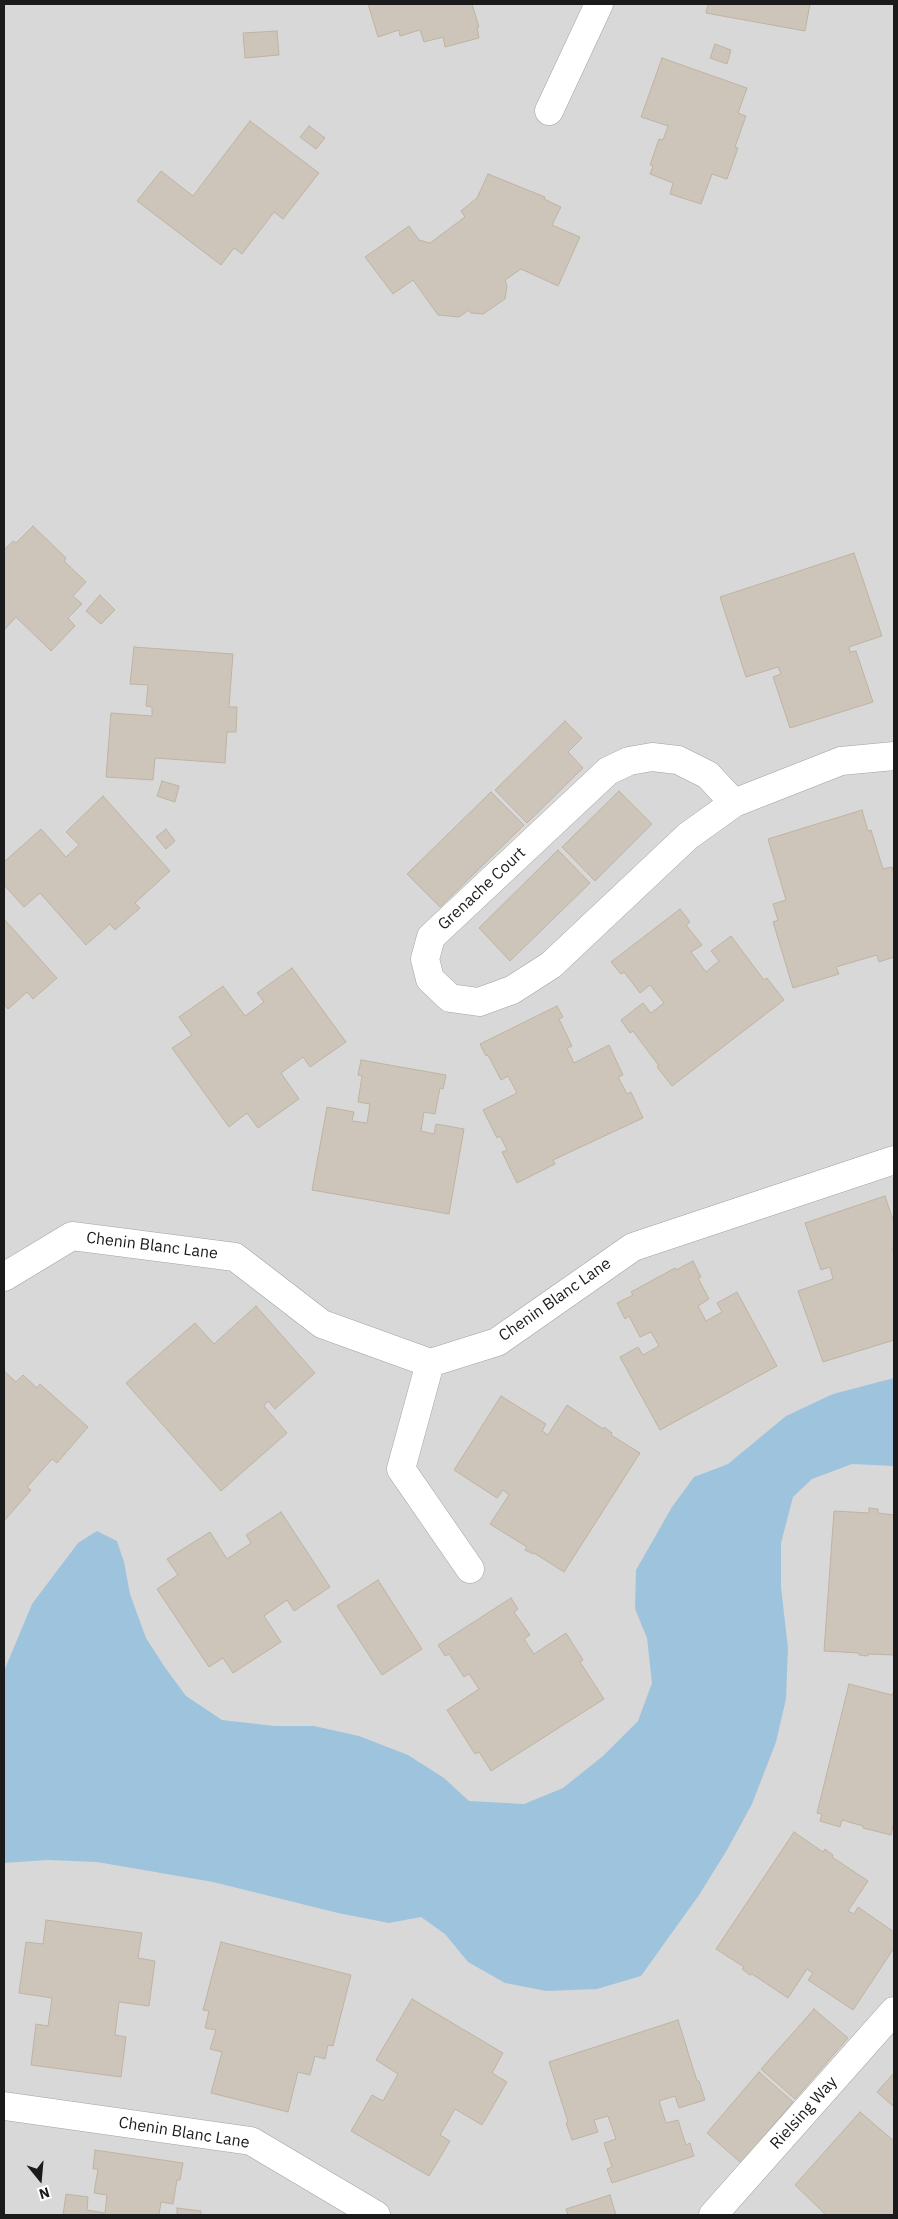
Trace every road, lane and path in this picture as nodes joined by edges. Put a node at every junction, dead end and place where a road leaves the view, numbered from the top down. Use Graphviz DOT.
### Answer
graph roads {
  1 [pos="599,4"];
  2 [pos="549,111"];
  3 [pos="894,756"];
  4 [pos="734,803"];
  5 [pos="894,1160"];
  6 [pos="4,1277"];
  7 [pos="430,1363"];
  8 [pos="470,1568"];
  9 [pos="894,2011"];
  10 [pos="4,2106"];
  11 [pos="376,2215"];
  12 [pos="713,2215"];
  1 -- 2 [label="street"];
  3 -- 4 [label="street, Grenache Court"];
  4 -- 4 [label="street, Grenache Court"];
  5 -- 7 [label="street, Chenin Blanc Lane"];
  6 -- 7 [label="street, Chenin Blanc Lane"];
  7 -- 8 [label="street"];
  9 -- 12 [label="street, Rielsing Way"];
  10 -- 11 [label="street, Chenin Blanc Lane"];
}
